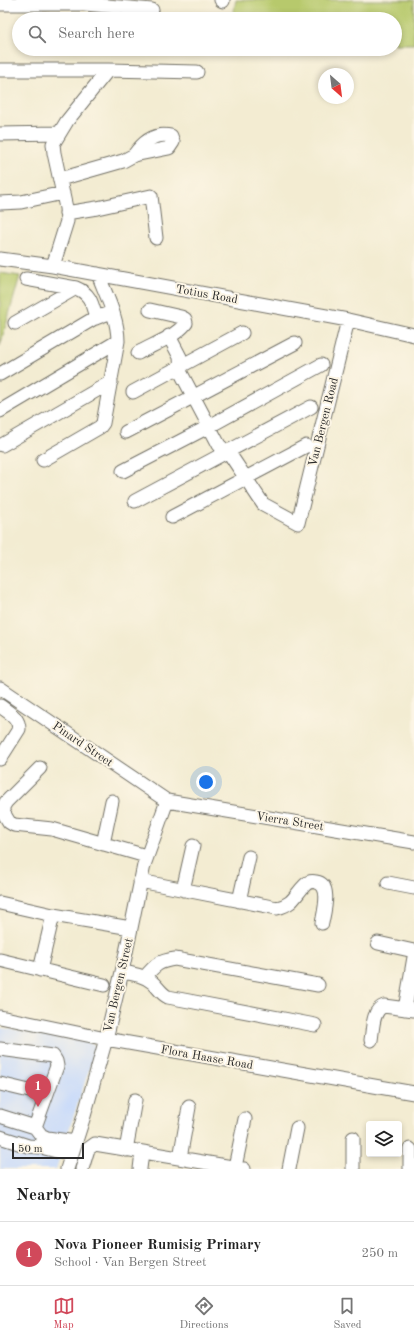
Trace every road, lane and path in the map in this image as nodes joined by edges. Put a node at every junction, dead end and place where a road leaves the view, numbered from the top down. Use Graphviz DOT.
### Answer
graph roads {
  1 [pos="68,0"];
  2 [pos="0,4"];
  3 [pos="85,4"];
  4 [pos="152,10"];
  5 [pos="0,70"];
  6 [pos="108,70"];
  7 [pos="197,72"];
  8 [pos="58,133"];
  9 [pos="0,134"];
  10 [pos="134,155"];
  11 [pos="60,179"];
  12 [pos="63,193"];
  13 [pos="0,203"];
  14 [pos="66,214"];
  15 [pos="156,238"];
  16 [pos="0,259"];
  17 [pos="53,266"];
  18 [pos="98,274"];
  19 [pos="26,279"];
  20 [pos="76,288"];
  21 [pos="150,310"];
  22 [pos="112,312"];
  23 [pos="96,318"];
  24 [pos="348,320"];
  25 [pos="15,323"];
  26 [pos="242,333"];
  27 [pos="169,336"];
  28 [pos="414,336"];
  29 [pos="118,341"];
  30 [pos="295,343"];
  31 [pos="138,353"];
  32 [pos="321,365"];
  33 [pos="180,367"];
  34 [pos="0,374"];
  35 [pos="111,382"];
  36 [pos="133,392"];
  37 [pos="192,396"];
  38 [pos="311,407"];
  39 [pos="0,411"];
  40 [pos="208,427"];
  41 [pos="126,432"];
  42 [pos="2,445"];
  43 [pos="306,446"];
  44 [pos="227,452"];
  45 [pos="43,460"];
  46 [pos="123,471"];
  47 [pos="245,478"];
  48 [pos="135,501"];
  49 [pos="172,517"];
  50 [pos="0,688"];
  51 [pos="0,706"];
  52 [pos="0,759"];
  53 [pos="40,768"];
  54 [pos="112,801"];
  55 [pos="167,801"];
  56 [pos="414,842"];
  57 [pos="103,844"];
  58 [pos="193,846"];
  59 [pos="146,856"];
  60 [pos="249,857"];
  61 [pos="140,881"];
  62 [pos="388,883"];
  63 [pos="414,888"];
  64 [pos="183,890"];
  65 [pos="239,901"];
  66 [pos="0,903"];
  67 [pos="53,915"];
  68 [pos="322,923"];
  69 [pos="131,928"];
  70 [pos="378,943"];
  71 [pos="414,951"];
  72 [pos="414,957"];
  73 [pos="0,960"];
  74 [pos="40,970"];
  75 [pos="122,972"];
  76 [pos="145,977"];
  77 [pos="104,985"];
  78 [pos="318,986"];
  79 [pos="410,1009"];
  80 [pos="0,1017"];
  81 [pos="315,1025"];
  82 [pos="106,1039"];
  83 [pos="371,1040"];
  84 [pos="0,1049"];
  85 [pos="0,1084"];
  86 [pos="414,1093"];
  87 [pos="46,1095"];
  88 [pos="135,1100"];
  89 [pos="189,1108"];
  90 [pos="0,1116"];
  91 [pos="245,1119"];
  92 [pos="35,1127"];
  93 [pos="297,1128"];
  94 [pos="0,1137"];
  95 [pos="353,1138"];
  96 [pos="76,1142"];
  97 [pos="410,1149"];
  98 [pos="126,1150"];
  99 [pos="142,1152"];
  100 [pos="72,1155"];
  101 [pos="180,1158"];
  102 [pos="196,1165"];
  103 [pos="240,1168"];
  104 [pos="67,1169"];
  105 [pos="82,1169"];
  106 [pos="140,1169"];
  107 [pos="289,1169"];
  108 [pos="353,1169"];
  109 [pos="410,1169"];
  1 -- 3 [label="street"];
  2 -- 3 [label="street"];
  3 -- 4 [label="street"];
  5 -- 6 [label="street"];
  6 -- 7 [label="street"];
  6 -- 8 [label="street"];
  8 -- 9 [label="street"];
  8 -- 11 [label="street"];
  10 -- 11 [label="street"];
  11 -- 12 [label="street"];
  12 -- 13 [label="street"];
  12 -- 14 [label="street"];
  14 -- 15 [label="street"];
  14 -- 17 [label="street"];
  16 -- 17 [label="street, Totius Road"];
  17 -- 18 [label="street, Totius Road"];
  18 -- 22 [label="street"];
  18 -- 24 [label="street, Totius Road"];
  19 -- 20 [label="street"];
  20 -- 23 [label="street"];
  20 -- 25 [label="street"];
  21 -- 27 [label="street"];
  22 -- 23 [label="street"];
  22 -- 29 [label="street"];
  23 -- 34 [label="street"];
  24 -- 28 [label="street, Totius Road"];
  24 -- 47 [label="street, Van Bergen Road"];
  26 -- 33 [label="street"];
  27 -- 31 [label="street"];
  27 -- 33 [label="street"];
  29 -- 35 [label="street"];
  29 -- 39 [label="street"];
  30 -- 37 [label="street"];
  32 -- 40 [label="street"];
  33 -- 36 [label="street"];
  33 -- 37 [label="street"];
  35 -- 42 [label="street"];
  35 -- 45 [label="street"];
  37 -- 40 [label="street"];
  37 -- 41 [label="street"];
  38 -- 44 [label="street"];
  40 -- 44 [label="street"];
  40 -- 46 [label="street"];
  43 -- 47 [label="street"];
  44 -- 47 [label="street"];
  44 -- 48 [label="street"];
  47 -- 49 [label="street"];
  50 -- 55 [label="street, Pinard Street"];
  51 -- 52 [label="street"];
  53 -- 57 [label="street"];
  54 -- 57 [label="street"];
  55 -- 56 [label="street, Vierra Street"];
  55 -- 59 [label="street, Van Bergen Street"];
  57 -- 59 [label="street"];
  58 -- 64 [label="street"];
  59 -- 61 [label="street, Van Bergen Street"];
  60 -- 65 [label="street"];
  61 -- 64 [label="street"];
  61 -- 69 [label="street, Van Bergen Street"];
  62 -- 63 [label="street"];
  64 -- 65 [label="street"];
  65 -- 68 [label="street"];
  66 -- 67 [label="street"];
  67 -- 69 [label="street"];
  67 -- 74 [label="street"];
  69 -- 75 [label="street, Van Bergen Street"];
  70 -- 71 [label="street"];
  72 -- 79 [label="street"];
  73 -- 74 [label="street"];
  74 -- 77 [label="street"];
  75 -- 76 [label="street"];
  75 -- 82 [label="street, Van Bergen Street"];
  76 -- 78 [label="street"];
  76 -- 81 [label="street"];
  79 -- 83 [label="street"];
  80 -- 82 [label="street, Flora Haase Road"];
  82 -- 86 [label="street, Flora Haase Road"];
  82 -- 96 [label="street, Van Bergen Street"];
  84 -- 87 [label="street"];
  85 -- 87 [label="street"];
  87 -- 92 [label="street"];
  88 -- 98 [label="street"];
  89 -- 101 [label="street"];
  90 -- 92 [label="street"];
  91 -- 103 [label="street"];
  92 -- 96 [label="street"];
  93 -- 107 [label="street"];
  94 -- 100 [label="street"];
  95 -- 108 [label="street"];
  96 -- 100 [label="street, Van Bergen Street"];
  97 -- 109 [label="street"];
  98 -- 99 [label="street"];
  98 -- 105 [label="street"];
  99 -- 101 [label="street"];
  99 -- 106 [label="street"];
  100 -- 104 [label="street, Van Bergen Street"];
  101 -- 102 [label="street"];
  102 -- 103 [label="street"];
}
